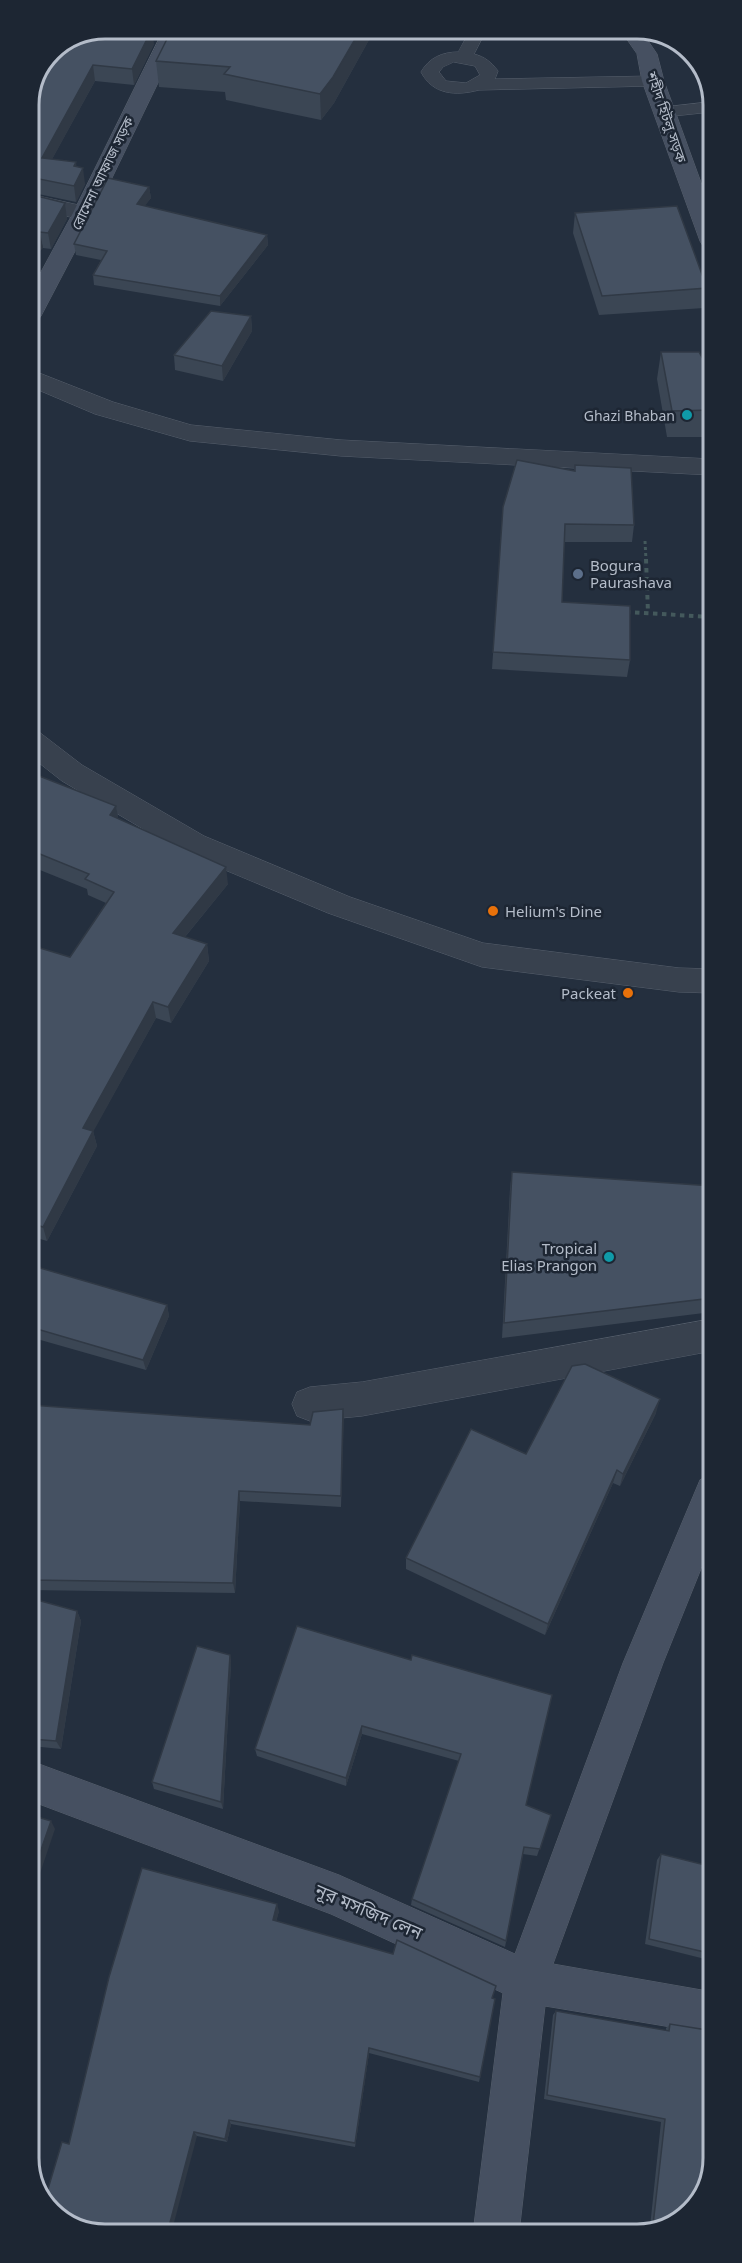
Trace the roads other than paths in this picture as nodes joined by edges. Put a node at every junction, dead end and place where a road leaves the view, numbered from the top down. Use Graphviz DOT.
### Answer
graph roads {
  1 [pos="169,39"];
  2 [pos="474,39"];
  3 [pos="637,39"];
  4 [pos="464,57"];
  5 [pos="653,81"];
  6 [pos="480,85"];
  7 [pos="703,108"];
  8 [pos="664,112"];
  9 [pos="39,203"];
  10 [pos="84,213"];
  11 [pos="703,220"];
  12 [pos="39,297"];
  13 [pos="39,381"];
  14 [pos="703,467"];
  15 [pos="39,747"];
  16 [pos="703,981"];
  17 [pos="703,1337"];
  18 [pos="310,1404"];
  19 [pos="703,1516"];
  20 [pos="39,1784"];
  21 [pos="526,1981"];
  22 [pos="703,2011"];
  23 [pos="497,2224"];
  1 -- 10 [label="street, রোমেনা আফাজ সড়ক"];
  2 -- 4 [label="lane"];
  3 -- 5 [label="street, শহীদ হিটলু সড়ক"];
  4 -- 6 [label="lane"];
  4 -- 6 [label="lane"];
  5 -- 6 [label="lane"];
  5 -- 8 [label="street, শহীদ হিটলু সড়ক"];
  7 -- 8 [label="lane"];
  8 -- 11 [label="street, শহীদ হিটলু সড়ক"];
  9 -- 10 [label="street"];
  10 -- 12 [label="street, রোমেনা আফাজ সড়ক"];
  13 -- 14 [label="street"];
  15 -- 16 [label="street"];
  17 -- 18 [label="street"];
  19 -- 21 [label="street"];
  20 -- 21 [label="street, নূর মসজিদ লেন"];
  21 -- 22 [label="street, নূর মসজিদ লেন"];
  21 -- 23 [label="street"];
}
